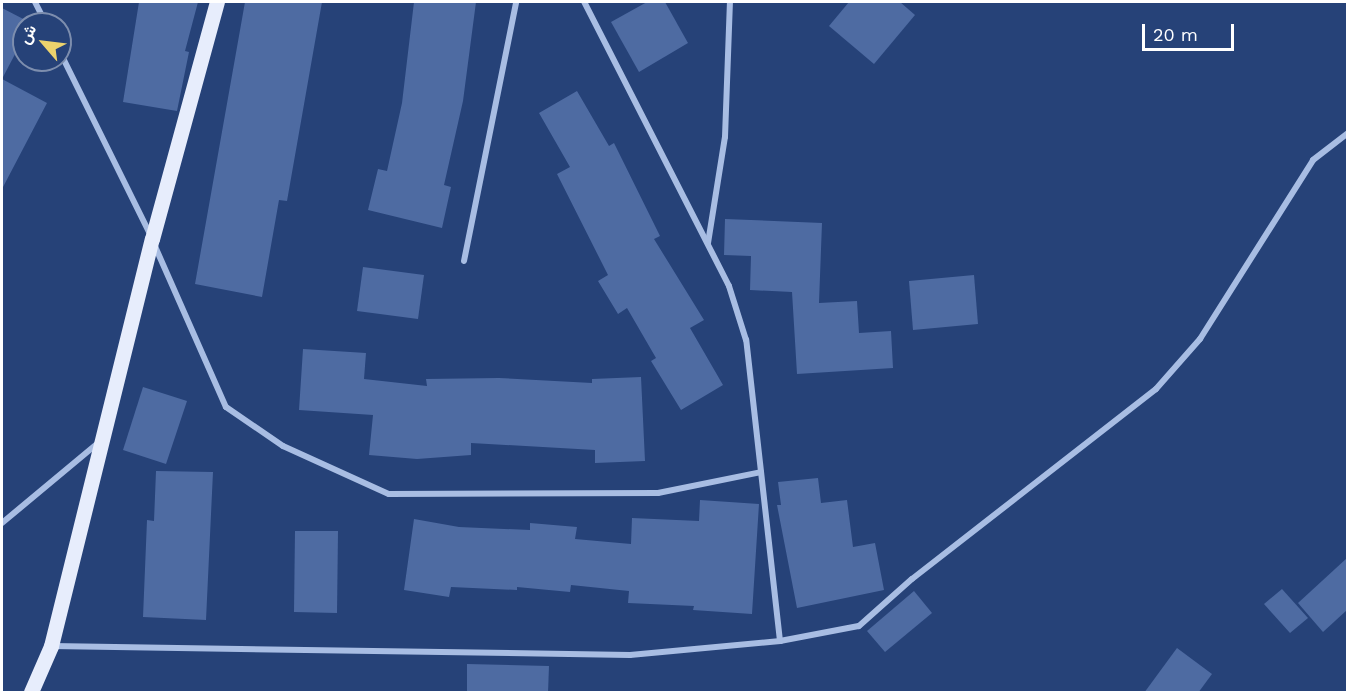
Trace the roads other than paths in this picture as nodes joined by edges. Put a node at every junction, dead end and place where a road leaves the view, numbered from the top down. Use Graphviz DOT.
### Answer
graph roads {
  1 [pos="217,2"];
  2 [pos="516,2"];
  3 [pos="584,2"];
  4 [pos="730,2"];
  5 [pos="70,72"];
  6 [pos="1347,133"];
  7 [pos="152,239"];
  8 [pos="708,244"];
  9 [pos="464,261"];
  10 [pos="102,439"];
  11 [pos="761,472"];
  12 [pos="2,523"];
  13 [pos="780,641"];
  14 [pos="51,646"];
  15 [pos="32,693"];
  1 -- 7 [label="main road"];
  2 -- 9 [label="street"];
  3 -- 8 [label="street"];
  4 -- 8 [label="street"];
  5 -- 7 [label="street"];
  6 -- 13 [label="street"];
  7 -- 10 [label="main road"];
  7 -- 11 [label="street"];
  8 -- 11 [label="street"];
  10 -- 12 [label="street"];
  10 -- 14 [label="main road"];
  11 -- 13 [label="street"];
  13 -- 14 [label="street"];
  14 -- 15 [label="main road"];
}
